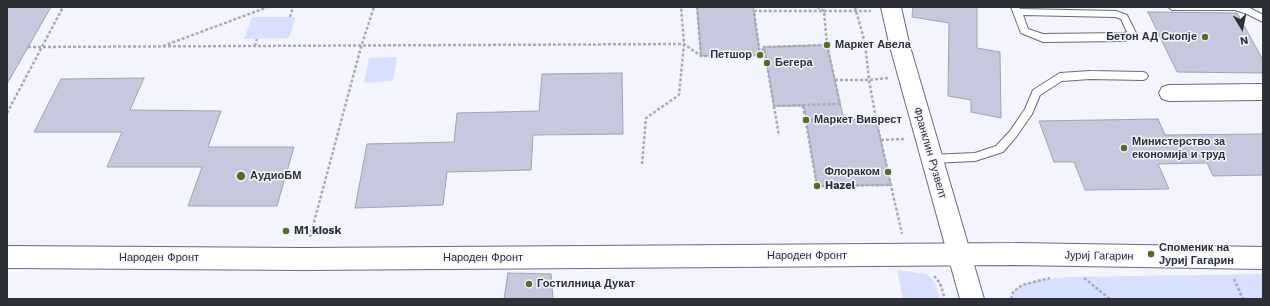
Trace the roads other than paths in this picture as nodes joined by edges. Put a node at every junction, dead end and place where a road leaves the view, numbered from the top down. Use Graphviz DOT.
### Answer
graph roads {
  1 [pos="1172,7"];
  2 [pos="891,9"];
  3 [pos="1016,10"];
  4 [pos="1263,19"];
  5 [pos="1143,76"];
  6 [pos="1263,92"];
  7 [pos="1169,93"];
  8 [pos="931,159"];
  9 [pos="960,255"];
  10 [pos="7,257"];
  11 [pos="1263,258"];
  12 [pos="972,299"];
  1 -- 4 [label="lane"];
  2 -- 8 [label="street, Франклин Рузвелт"];
  3 -- 3 [label="lane"];
  5 -- 8 [label="lane"];
  6 -- 7 [label="street"];
  8 -- 9 [label="street, Франклин Рузвелт"];
  9 -- 10 [label="street, Народен Фронт"];
  9 -- 11 [label="street, Јуриј Гагарин"];
  9 -- 12 [label="street, Франклин Рузвелт"];
}
